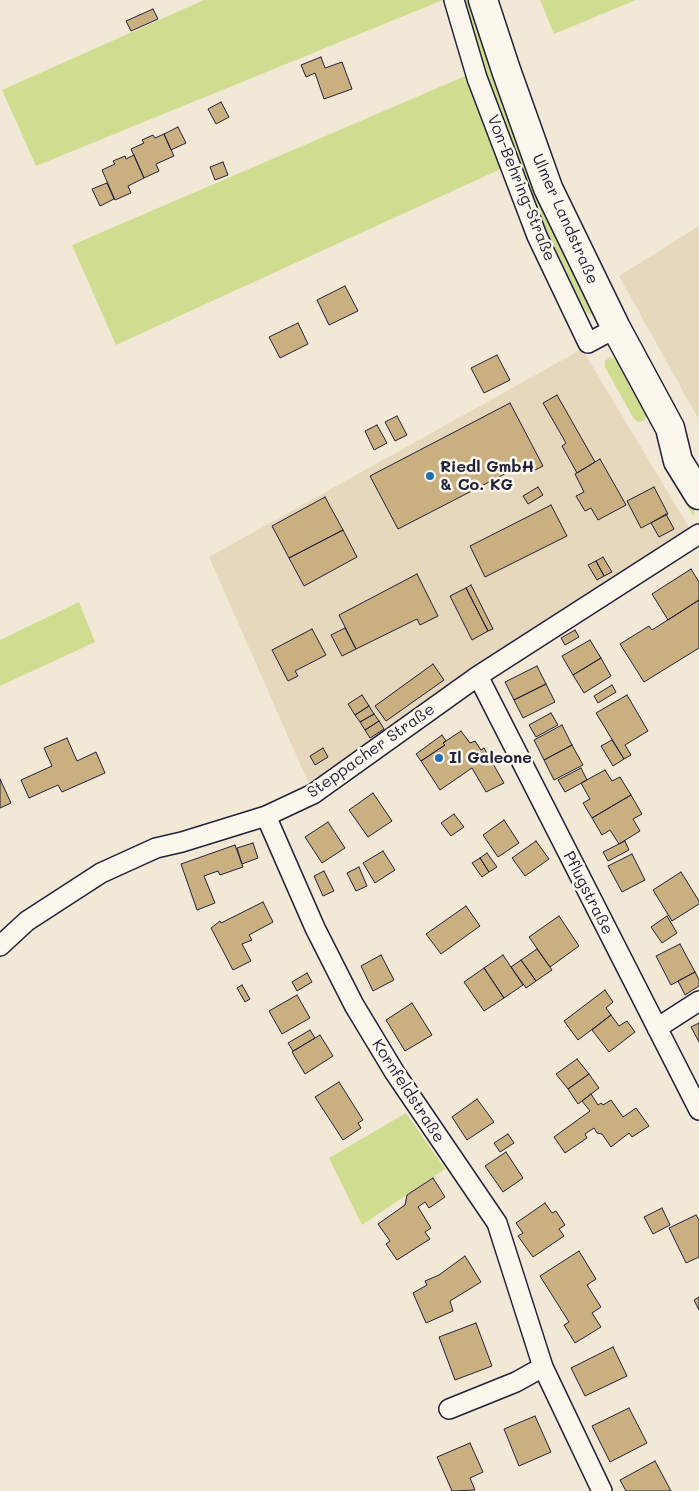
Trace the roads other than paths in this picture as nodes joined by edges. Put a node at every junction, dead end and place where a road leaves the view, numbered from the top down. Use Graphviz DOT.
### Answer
graph roads {
  1 [pos="454,0"];
  2 [pos="483,0"];
  3 [pos="616,328"];
  4 [pos="670,428"];
  5 [pos="699,459"];
  6 [pos="699,495"];
  7 [pos="699,534"];
  8 [pos="478,676"];
  9 [pos="266,816"];
  10 [pos="0,946"];
  11 [pos="699,1000"];
  12 [pos="656,1028"];
  13 [pos="699,1110"];
  14 [pos="543,1368"];
  15 [pos="449,1409"];
  16 [pos="602,1491"];
  1 -- 3 [label="street, Von-Behring-Straße"];
  2 -- 3 [label="street, Ulmer Landstraße"];
  3 -- 4 [label="street, Ulmer Landstraße"];
  4 -- 5 [label="street"];
  4 -- 6 [label="street"];
  7 -- 8 [label="street, Steppacher Straße"];
  8 -- 9 [label="street, Steppacher Straße"];
  8 -- 12 [label="street, Pflugstraße"];
  9 -- 10 [label="street, Steppacher Straße"];
  9 -- 14 [label="street, Kornfeldstraße"];
  11 -- 12 [label="street"];
  12 -- 13 [label="street, Pflugstraße"];
  14 -- 15 [label="street"];
  14 -- 16 [label="street, Kornfeldstraße"];
}
